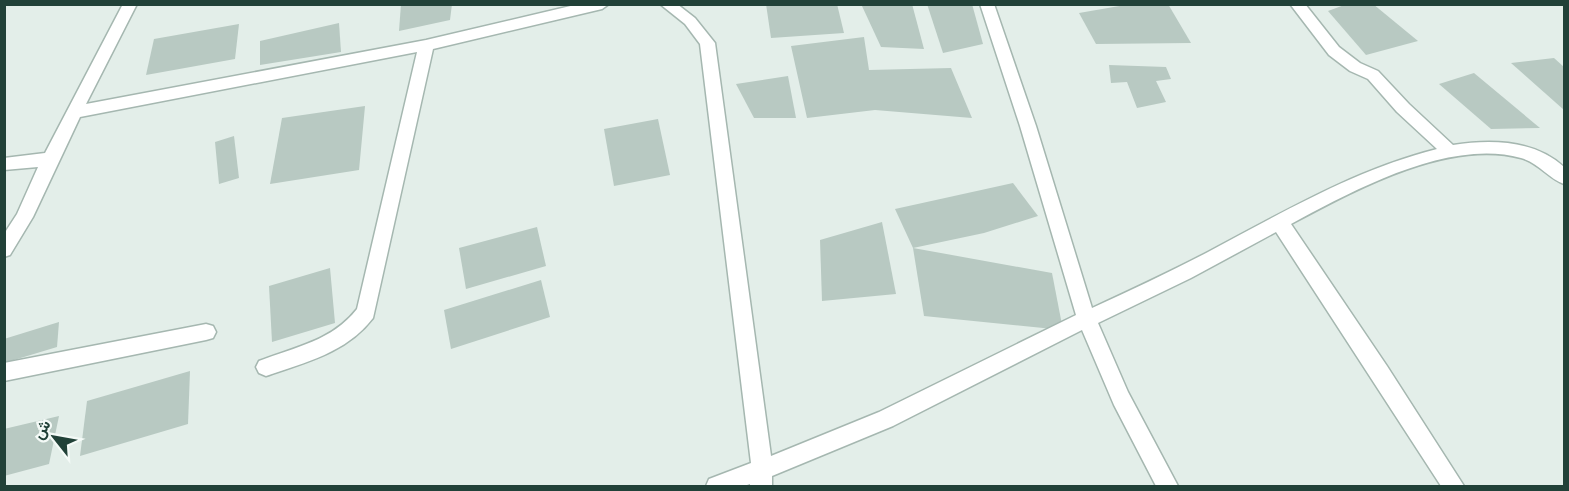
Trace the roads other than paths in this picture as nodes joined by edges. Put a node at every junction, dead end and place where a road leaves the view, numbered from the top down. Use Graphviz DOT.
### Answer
graph roads {
  1 [pos="130,4"];
  2 [pos="602,4"];
  3 [pos="667,4"];
  4 [pos="987,4"];
  5 [pos="1297,4"];
  6 [pos="426,45"];
  7 [pos="76,112"];
  8 [pos="1450,152"];
  9 [pos="50,159"];
  10 [pos="4,164"];
  11 [pos="1564,175"];
  12 [pos="1279,221"];
  13 [pos="4,250"];
  14 [pos="1086,318"];
  15 [pos="206,332"];
  16 [pos="266,367"];
  17 [pos="4,372"];
  18 [pos="761,478"];
  19 [pos="717,486"];
  20 [pos="1167,486"];
  21 [pos="1453,486"];
  1 -- 7 [label="street"];
  2 -- 6 [label="street"];
  3 -- 18 [label="street"];
  4 -- 14 [label="street"];
  5 -- 8 [label="street"];
  6 -- 7 [label="street"];
  6 -- 16 [label="street"];
  7 -- 9 [label="street"];
  8 -- 11 [label="street"];
  8 -- 12 [label="street"];
  9 -- 10 [label="street"];
  9 -- 13 [label="street"];
  12 -- 14 [label="street"];
  12 -- 21 [label="street"];
  14 -- 18 [label="street"];
  14 -- 20 [label="street"];
  15 -- 17 [label="street"];
  18 -- 19 [label="street"];
}
